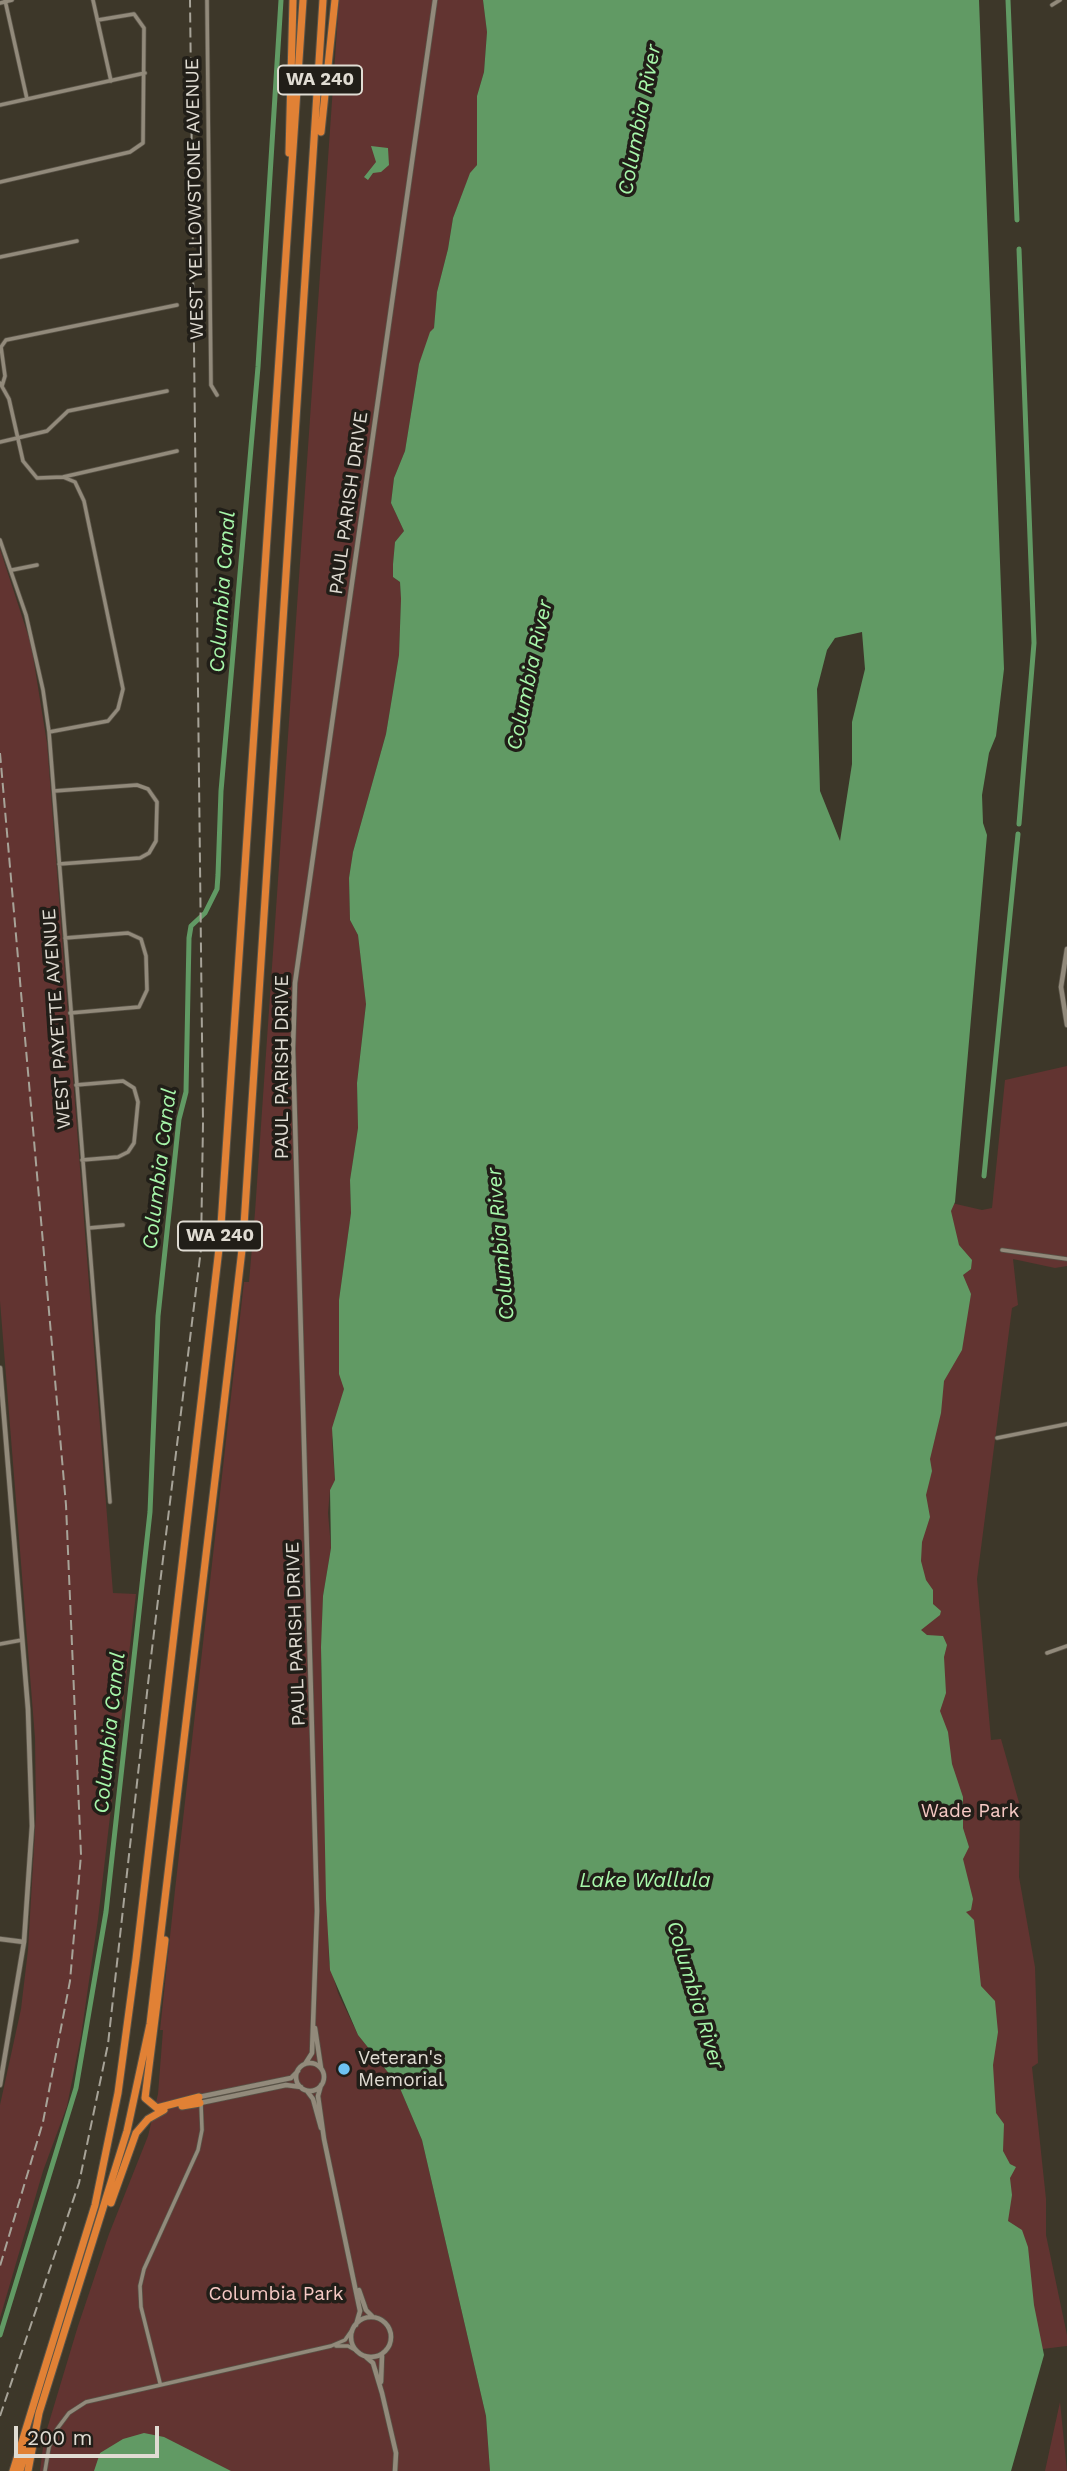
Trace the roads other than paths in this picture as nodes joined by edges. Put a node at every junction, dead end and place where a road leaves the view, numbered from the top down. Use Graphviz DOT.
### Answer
graph roads {
  1 [pos="12,0"];
  2 [pos="93,0"];
  3 [pos="207,0"];
  4 [pos="293,0"];
  5 [pos="303,0"];
  6 [pos="323,0"];
  7 [pos="335,0"];
  8 [pos="436,0"];
  9 [pos="1060,0"];
  10 [pos="3,1"];
  11 [pos="1052,5"];
  12 [pos="98,20"];
  13 [pos="145,73"];
  14 [pos="111,80"];
  15 [pos="27,99"];
  16 [pos="0,105"];
  17 [pos="314,160"];
  18 [pos="292,177"];
  19 [pos="0,182"];
  20 [pos="77,241"];
  21 [pos="0,257"];
  22 [pos="177,305"];
  23 [pos="1,384"];
  24 [pos="167,391"];
  25 [pos="217,396"];
  26 [pos="17,438"];
  27 [pos="0,442"];
  28 [pos="177,451"];
  29 [pos="63,477"];
  30 [pos="0,540"];
  31 [pos="37,565"];
  32 [pos="12,570"];
  33 [pos="48,732"];
  34 [pos="54,791"];
  35 [pos="59,864"];
  36 [pos="65,938"];
  37 [pos="1067,949"];
  38 [pos="70,1013"];
  39 [pos="1067,1025"];
  40 [pos="76,1085"];
  41 [pos="82,1160"];
  42 [pos="124,1224"];
  43 [pos="89,1228"];
  44 [pos="1002,1250"];
  45 [pos="1067,1259"];
  46 [pos="0,1368"];
  47 [pos="1067,1424"];
  48 [pos="997,1438"];
  49 [pos="110,1502"];
  50 [pos="22,1639"];
  51 [pos="0,1644"];
  52 [pos="1067,1646"];
  53 [pos="1047,1653"];
  54 [pos="166,1887"];
  55 [pos="0,1939"];
  56 [pos="24,1942"];
  57 [pos="314,2017"];
  58 [pos="305,2064"];
  59 [pos="321,2069"];
  60 [pos="298,2071"];
  61 [pos="0,2085"];
  62 [pos="321,2085"];
  63 [pos="303,2089"];
  64 [pos="200,2100"];
  65 [pos="324,2139"];
  66 [pos="94,2242"];
  67 [pos="355,2278"];
  68 [pos="376,2318"];
  69 [pos="354,2327"];
  70 [pos="331,2346"];
  71 [pos="357,2351"];
  72 [pos="385,2351"];
  73 [pos="365,2356"];
  74 [pos="160,2383"];
  75 [pos="382,2393"];
  76 [pos="43,2400"];
  77 [pos="13,2471"];
  78 [pos="20,2471"];
  79 [pos="28,2471"];
  80 [pos="45,2471"];
  81 [pos="395,2471"];
  1 -- 10 [label="street"];
  2 -- 12 [label="street"];
  3 -- 25 [label="street, WEST YELLOWSTONE AVENUE"];
  4 -- 18 [label="highway"];
  5 -- 18 [label="highway, WA 240"];
  6 -- 17 [label="highway, WA 240"];
  7 -- 17 [label="highway"];
  8 -- 57 [label="street, PAUL PARISH DRIVE"];
  9 -- 11 [label="street"];
  10 -- 15 [label="street"];
  12 -- 13 [label="street"];
  12 -- 14 [label="street"];
  13 -- 14 [label="street"];
  13 -- 19 [label="street"];
  14 -- 15 [label="street"];
  15 -- 16 [label="street"];
  17 -- 54 [label="highway, WA 240"];
  18 -- 77 [label="highway, WA 240"];
  20 -- 21 [label="street"];
  22 -- 23 [label="street"];
  23 -- 26 [label="street"];
  24 -- 26 [label="street"];
  26 -- 27 [label="street"];
  26 -- 29 [label="street"];
  28 -- 29 [label="street"];
  29 -- 33 [label="street"];
  30 -- 32 [label="street, WEST PAYETTE AVENUE"];
  31 -- 32 [label="street"];
  32 -- 33 [label="street, WEST PAYETTE AVENUE"];
  33 -- 34 [label="street, WEST PAYETTE AVENUE"];
  34 -- 35 [label="street, WEST PAYETTE AVENUE"];
  34 -- 35 [label="street"];
  35 -- 36 [label="street, WEST PAYETTE AVENUE"];
  36 -- 38 [label="street, WEST PAYETTE AVENUE"];
  36 -- 38 [label="street"];
  37 -- 39 [label="street"];
  38 -- 40 [label="street, WEST PAYETTE AVENUE"];
  40 -- 41 [label="street, WEST PAYETTE AVENUE"];
  40 -- 41 [label="street"];
  41 -- 43 [label="street, WEST PAYETTE AVENUE"];
  42 -- 43 [label="street"];
  43 -- 49 [label="street, WEST PAYETTE AVENUE"];
  44 -- 45 [label="street"];
  46 -- 50 [label="street"];
  47 -- 48 [label="street"];
  50 -- 51 [label="street"];
  50 -- 56 [label="street"];
  52 -- 53 [label="street"];
  54 -- 64 [label="highway"];
  54 -- 66 [label="highway, WA 240"];
  55 -- 56 [label="street"];
  56 -- 61 [label="street"];
  57 -- 58 [label="street, PAUL PARISH DRIVE"];
  57 -- 59 [label="street, PAUL PARISH DRIVE"];
  58 -- 59 [label="street"];
  58 -- 60 [label="street"];
  59 -- 62 [label="street"];
  60 -- 63 [label="street"];
  60 -- 64 [label="street"];
  62 -- 63 [label="street"];
  62 -- 65 [label="street"];
  63 -- 64 [label="street"];
  63 -- 65 [label="street"];
  64 -- 66 [label="highway"];
  64 -- 74 [label="street"];
  65 -- 67 [label="street"];
  66 -- 76 [label="highway, WA 240"];
  67 -- 68 [label="street"];
  67 -- 69 [label="street"];
  68 -- 69 [label="street"];
  68 -- 72 [label="street"];
  69 -- 70 [label="street"];
  69 -- 71 [label="street"];
  70 -- 71 [label="street"];
  70 -- 74 [label="street"];
  71 -- 73 [label="street"];
  72 -- 73 [label="street"];
  72 -- 75 [label="street"];
  73 -- 75 [label="street"];
  74 -- 80 [label="street"];
  75 -- 81 [label="street"];
  76 -- 78 [label="highway"];
  76 -- 79 [label="highway, WA 240"];
}
